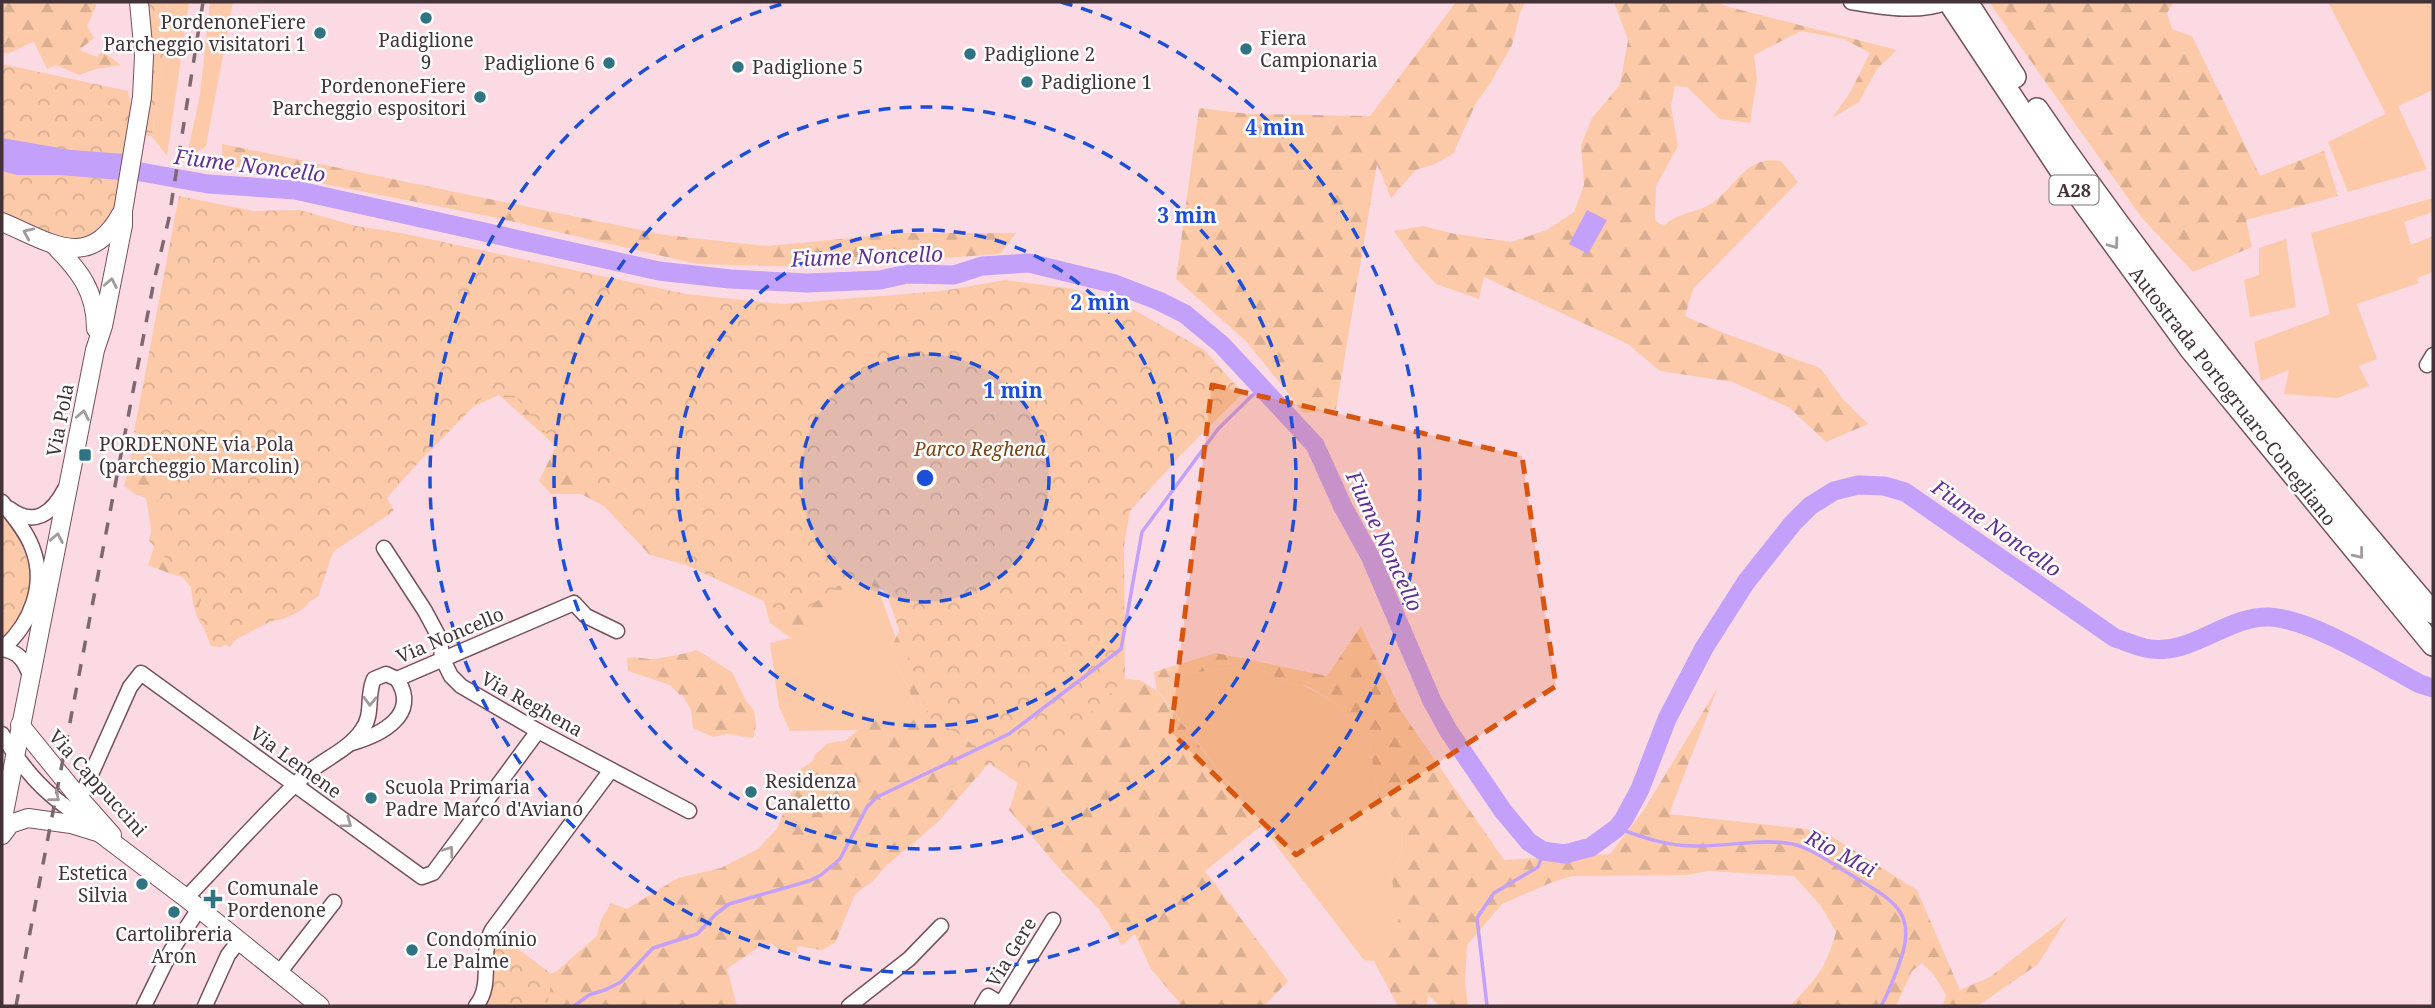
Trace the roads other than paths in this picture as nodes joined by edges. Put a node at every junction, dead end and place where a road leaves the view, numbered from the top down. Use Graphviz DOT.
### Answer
graph roads {
  1 [pos="133,2"];
  2 [pos="139,2"];
  3 [pos="1851,2"];
  4 [pos="1949,2"];
  5 [pos="1969,15"];
  6 [pos="140,24"];
  7 [pos="124,204"];
  8 [pos="2,222"];
  9 [pos="54,245"];
  10 [pos="2196,342"];
  11 [pos="95,350"];
  12 [pos="69,480"];
  13 [pos="3,503"];
  14 [pos="384,548"];
  15 [pos="2433,613"];
  16 [pos="617,631"];
  17 [pos="2433,645"];
  18 [pos="2,649"];
  19 [pos="442,658"];
  20 [pos="30,675"];
  21 [pos="397,679"];
  22 [pos="20,725"];
  23 [pos="538,731"];
  24 [pos="2,734"];
  25 [pos="351,744"];
  26 [pos="14,756"];
  27 [pos="611,770"];
  28 [pos="7,779"];
  29 [pos="295,785"];
  30 [pos="80,799"];
  31 [pos="689,811"];
  32 [pos="2,823"];
  33 [pos="100,833"];
  34 [pos="2,835"];
  35 [pos="146,867"];
  36 [pos="334,902"];
  37 [pos="192,904"];
  38 [pos="1053,920"];
  39 [pos="941,926"];
  40 [pos="239,941"];
  41 [pos="278,974"];
  42 [pos="1003,1005"];
  43 [pos="144,1006"];
  44 [pos="205,1006"];
  45 [pos="320,1006"];
  46 [pos="476,1006"];
  47 [pos="849,1006"];
  48 [pos="982,1006"];
  1 -- 6 [label="main road, Via Pola"];
  2 -- 6 [label="main road, Via Pola"];
  3 -- 4 [label="street"];
  4 -- 5 [label="highway, Autostrada Portogruaro-Conegliano / A28"];
  5 -- 10 [label="highway, Autostrada Portogruaro-Conegliano / A28"];
  6 -- 7 [label="main road, Via Pola"];
  7 -- 9 [label="main road"];
  11 -- 7 [label="main road, Via Pola, one-way"];
  9 -- 8 [label="main road, one-way"];
  9 -- 11 [label="main road"];
  10 -- 15 [label="highway, Autostrada Portogruaro-Conegliano / A28"];
  10 -- 17 [label="highway, Autostrada Portogruaro-Conegliano / A28, one-way"];
  12 -- 11 [label="main road, Via Pola, one-way"];
  12 -- 13 [label="street"];
  20 -- 12 [label="main road, Via Pola, one-way"];
  13 -- 18 [label="street"];
  14 -- 19 [label="street, Via Reghena"];
  16 -- 19 [label="street, Via Noncello"];
  18 -- 20 [label="street"];
  19 -- 21 [label="street, Via Noncello"];
  19 -- 23 [label="street, Via Reghena"];
  20 -- 22 [label="main road, Via Pola"];
  21 -- 25 [label="street"];
  21 -- 25 [label="street, Via Noncello, one-way"];
  22 -- 26 [label="main road, Via Pola"];
  22 -- 30 [label="main road, Via Cappuccini"];
  23 -- 27 [label="street, Via Reghena"];
  29 -- 23 [label="street, Via Lemene, one-way"];
  24 -- 26 [label="street, Via Cappuccini"];
  25 -- 29 [label="street, Via Noncello"];
  26 -- 28 [label="main road, Via Pola"];
  26 -- 33 [label="street, Via Cappuccini, one-way"];
  27 -- 31 [label="street, Via Reghena"];
  27 -- 46 [label="street"];
  28 -- 32 [label="main road, Via Pola"];
  29 -- 30 [label="street, Via Lemene"];
  29 -- 37 [label="street, Via Noncello"];
  30 -- 35 [label="main road, Via Cappuccini"];
  33 -- 34 [label="main road, Via Cappuccini"];
  33 -- 35 [label="main road, Via Cappuccini"];
  35 -- 37 [label="main road, Via Cappuccini"];
  36 -- 41 [label="street"];
  37 -- 40 [label="main road, Via Cappuccini"];
  37 -- 43 [label="street, Via Noncello"];
  38 -- 42 [label="street, Via Gere"];
  39 -- 47 [label="street"];
  40 -- 41 [label="main road, Via Cappuccini"];
  40 -- 44 [label="street"];
  41 -- 45 [label="main road, Via Cappuccini"];
  42 -- 48 [label="street, Via Gere"];
}
